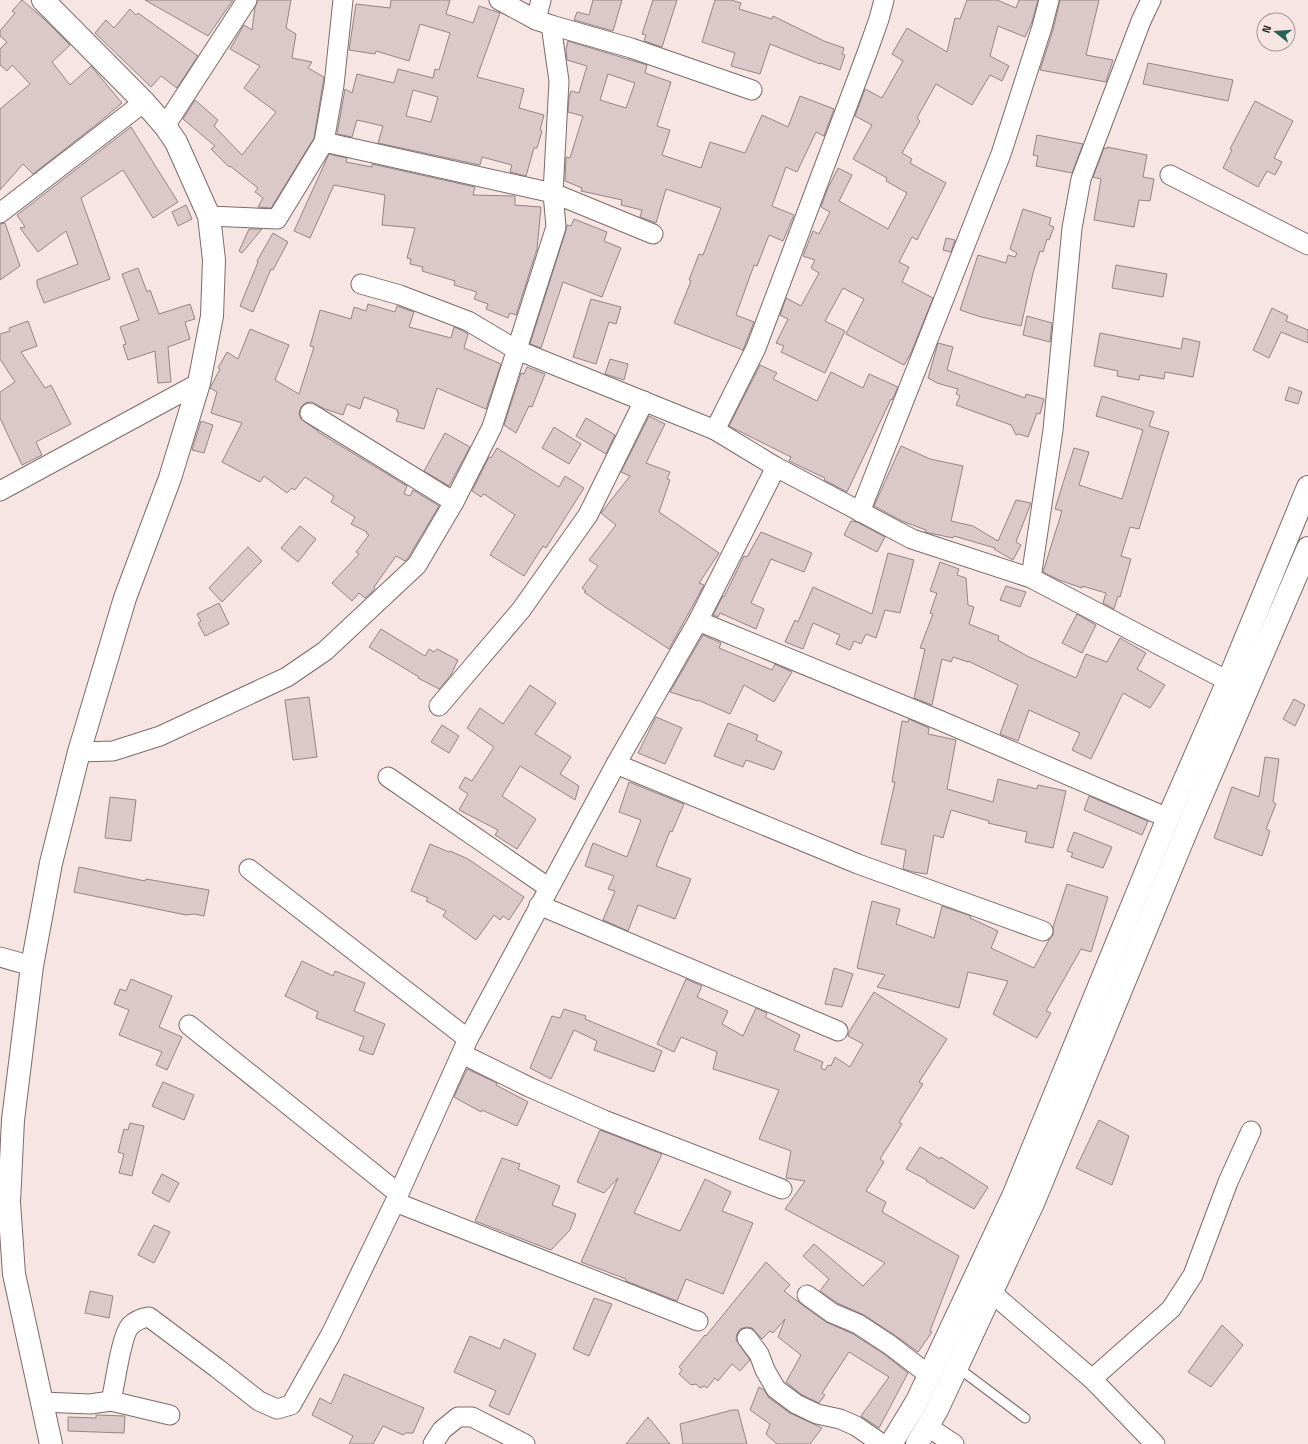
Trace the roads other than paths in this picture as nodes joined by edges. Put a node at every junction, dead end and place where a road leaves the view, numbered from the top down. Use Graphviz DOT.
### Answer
graph roads {
  1 [pos="43,0"];
  2 [pos="247,0"];
  3 [pos="343,0"];
  4 [pos="499,0"];
  5 [pos="541,0"];
  6 [pos="884,0"];
  7 [pos="1049,0"];
  8 [pos="1151,0"];
  9 [pos="544,23"];
  10 [pos="752,90"];
  11 [pos="144,102"];
  12 [pos="165,126"];
  13 [pos="324,142"];
  14 [pos="1170,175"];
  15 [pos="553,193"];
  16 [pos="0,213"];
  17 [pos="209,216"];
  18 [pos="653,234"];
  19 [pos="1308,245"];
  20 [pos="361,284"];
  21 [pos="517,350"];
  22 [pos="199,383"];
  23 [pos="644,401"];
  24 [pos="310,413"];
  25 [pos="714,430"];
  26 [pos="776,467"];
  27 [pos="1308,487"];
  28 [pos="0,491"];
  29 [pos="454,502"];
  30 [pos="860,512"];
  31 [pos="1308,548"];
  32 [pos="1031,578"];
  33 [pos="698,621"];
  34 [pos="1228,681"];
  35 [pos="439,706"];
  36 [pos="79,752"];
  37 [pos="616,764"];
  38 [pos="388,777"];
  39 [pos="1168,818"];
  40 [pos="249,869"];
  41 [pos="549,888"];
  42 [pos="539,905"];
  43 [pos="1043,931"];
  44 [pos="0,957"];
  45 [pos="32,966"];
  46 [pos="189,1025"];
  47 [pos="838,1031"];
  48 [pos="465,1046"];
  49 [pos="1251,1131"];
  50 [pos="782,1189"];
  51 [pos="397,1198"];
  52 [pos="974,1280"];
  53 [pos="992,1293"];
  54 [pos="807,1295"];
  55 [pos="698,1321"];
  56 [pos="747,1338"];
  57 [pos="957,1367"];
  58 [pos="929,1375"];
  59 [pos="1092,1379"];
  60 [pos="111,1401"];
  61 [pos="42,1402"];
  62 [pos="170,1415"];
  63 [pos="1025,1418"];
  64 [pos="923,1436"];
  65 [pos="50,1444"];
  66 [pos="433,1444"];
  67 [pos="525,1444"];
  68 [pos="882,1444"];
  69 [pos="891,1444"];
  70 [pos="954,1444"];
  71 [pos="1155,1444"];
  1 -- 11 [label="main road"];
  2 -- 12 [label="street"];
  3 -- 13 [label="street"];
  4 -- 9 [label="street"];
  5 -- 9 [label="street"];
  6 -- 25 [label="street"];
  7 -- 30 [label="street"];
  8 -- 32 [label="street"];
  9 -- 10 [label="street"];
  9 -- 15 [label="street"];
  11 -- 12 [label="main road"];
  11 -- 16 [label="street"];
  12 -- 17 [label="main road"];
  13 -- 15 [label="street"];
  13 -- 17 [label="street"];
  14 -- 19 [label="street"];
  15 -- 18 [label="street"];
  15 -- 21 [label="street"];
  17 -- 22 [label="main road"];
  20 -- 21 [label="street"];
  21 -- 23 [label="street"];
  21 -- 29 [label="street"];
  22 -- 28 [label="street"];
  22 -- 36 [label="main road"];
  23 -- 25 [label="street"];
  23 -- 35 [label="street"];
  24 -- 29 [label="street"];
  25 -- 26 [label="street"];
  26 -- 30 [label="street"];
  26 -- 33 [label="street"];
  27 -- 34 [label="main road"];
  29 -- 36 [label="street"];
  30 -- 32 [label="street"];
  31 -- 53 [label="main road"];
  32 -- 34 [label="street"];
  33 -- 37 [label="street"];
  33 -- 39 [label="street"];
  34 -- 39 [label="main road"];
  36 -- 45 [label="main road"];
  37 -- 41 [label="street"];
  37 -- 43 [label="street"];
  38 -- 41 [label="street"];
  39 -- 52 [label="main road"];
  40 -- 48 [label="street"];
  41 -- 42 [label="street"];
  42 -- 47 [label="street"];
  42 -- 48 [label="street"];
  44 -- 45 [label="street"];
  45 -- 61 [label="main road"];
  46 -- 51 [label="street"];
  48 -- 50 [label="street"];
  48 -- 51 [label="street"];
  49 -- 59 [label="street"];
  51 -- 55 [label="street"];
  51 -- 60 [label="street"];
  52 -- 53 [label="street"];
  52 -- 58 [label="main road"];
  53 -- 57 [label="main road"];
  53 -- 59 [label="street"];
  54 -- 58 [label="street"];
  56 -- 68 [label="street"];
  57 -- 63 [label="lane"];
  57 -- 64 [label="main road"];
  58 -- 69 [label="main road"];
  59 -- 71 [label="street"];
  60 -- 61 [label="street"];
  60 -- 62 [label="street"];
  61 -- 65 [label="main road"];
  64 -- 70 [label="street"];
  66 -- 67 [label="street"];
}
